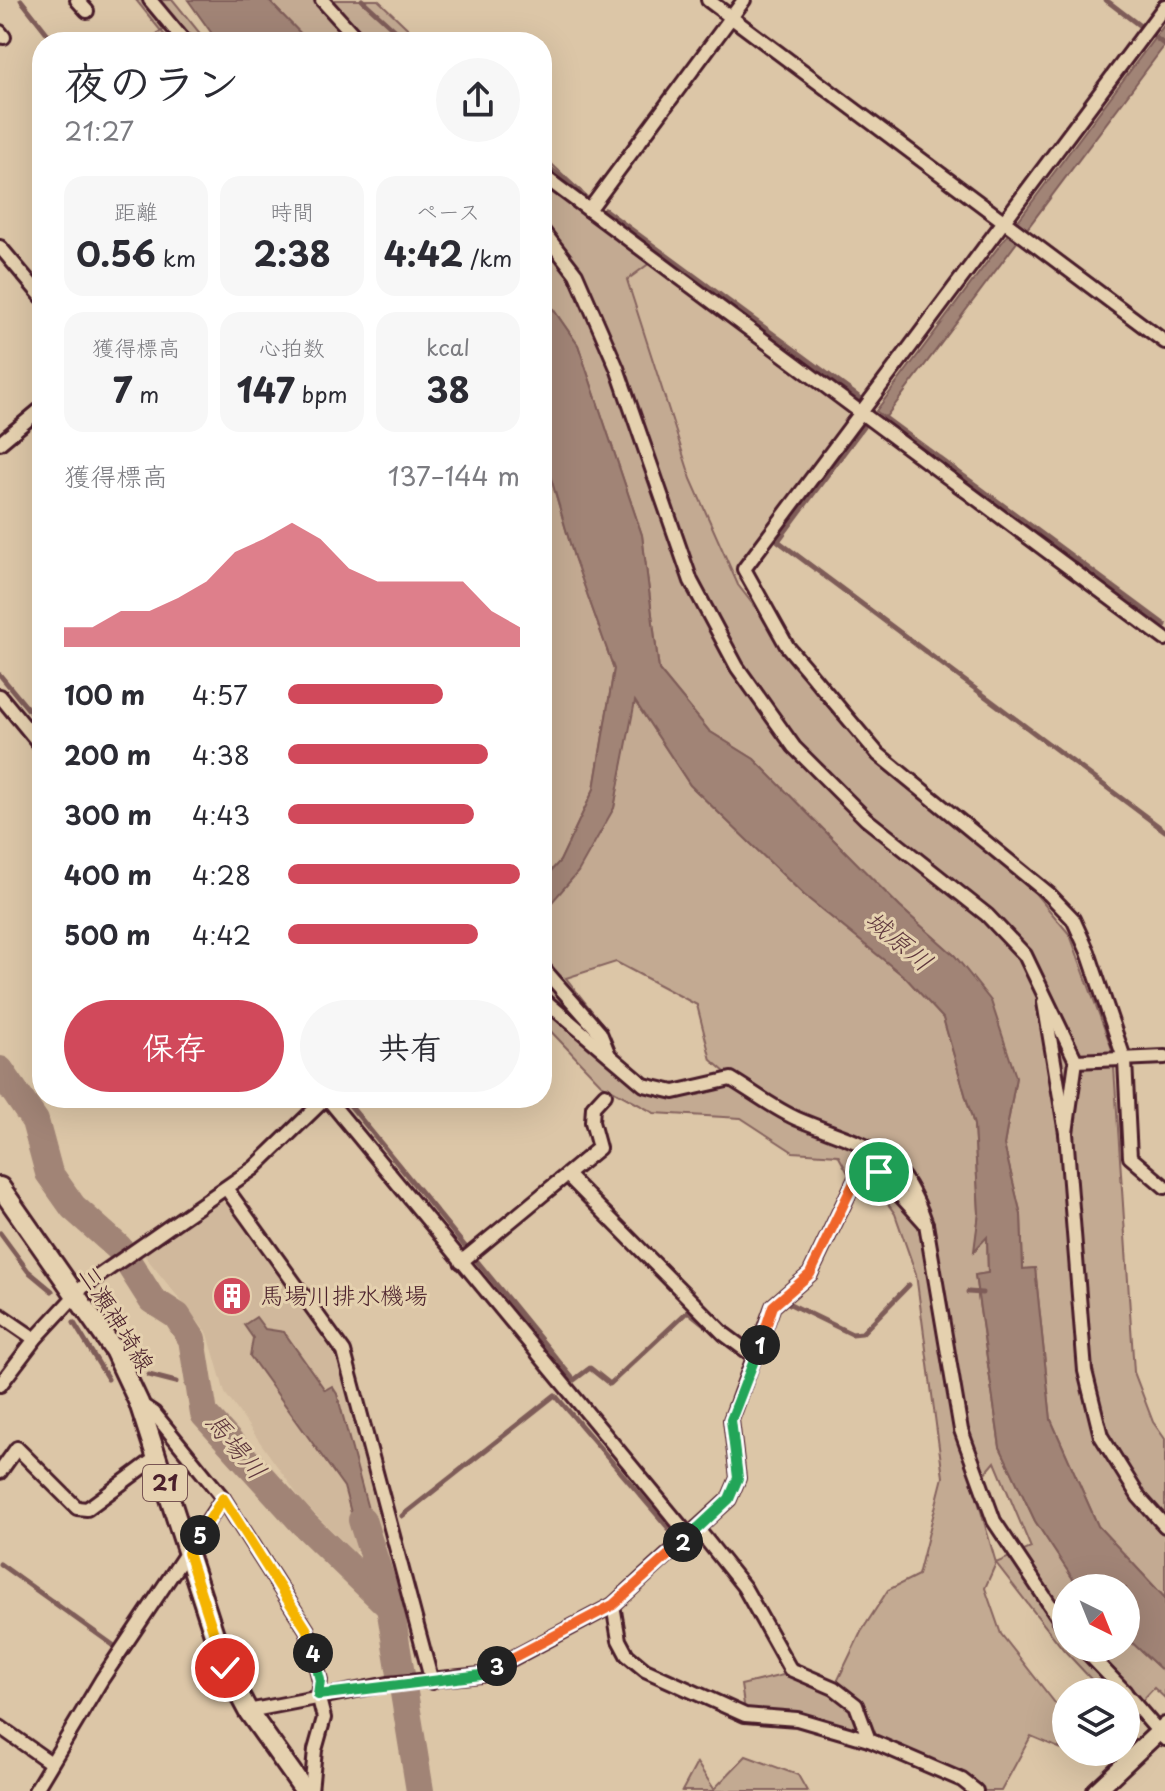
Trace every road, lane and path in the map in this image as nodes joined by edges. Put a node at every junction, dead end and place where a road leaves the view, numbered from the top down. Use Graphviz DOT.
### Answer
graph roads {
  1 [pos="77,0"];
  2 [pos="150,0"];
  3 [pos="322,0"];
  4 [pos="708,0"];
  5 [pos="744,0"];
  6 [pos="1165,6"];
  7 [pos="87,11"];
  8 [pos="731,17"];
  9 [pos="344,23"];
  10 [pos="177,32"];
  11 [pos="352,32"];
  12 [pos="356,32"];
  13 [pos="552,182"];
  14 [pos="589,210"];
  15 [pos="1003,220"];
  16 [pos="552,243"];
  17 [pos="0,247"];
  18 [pos="32,285"];
  19 [pos="1165,342"];
  20 [pos="859,414"];
  21 [pos="32,416"];
  22 [pos="0,443"];
  23 [pos="1165,639"];
  24 [pos="0,696"];
  25 [pos="32,735"];
  26 [pos="552,978"];
  27 [pos="1041,983"];
  28 [pos="552,1007"];
  29 [pos="1165,1057"];
  30 [pos="610,1058"];
  31 [pos="1076,1061"];
  32 [pos="1125,1061"];
  33 [pos="605,1094"];
  34 [pos="317,1108"];
  35 [pos="335,1108"];
  36 [pos="1066,1133"];
  37 [pos="567,1175"];
  38 [pos="0,1187"];
  39 [pos="1165,1187"];
  40 [pos="226,1188"];
  41 [pos="926,1224"];
  42 [pos="461,1262"];
  43 [pos="76,1297"];
  44 [pos="0,1315"];
  45 [pos="35,1339"];
  46 [pos="755,1357"];
  47 [pos="0,1385"];
  48 [pos="139,1403"];
  49 [pos="157,1457"];
  50 [pos="0,1472"];
  51 [pos="223,1498"];
  52 [pos="1165,1526"];
  53 [pos="693,1532"];
  54 [pos="188,1553"];
  55 [pos="613,1605"];
  56 [pos="1052,1608"];
  57 [pos="1096,1662"];
  58 [pos="1111,1678"];
  59 [pos="432,1682"];
  60 [pos="318,1695"];
  61 [pos="1140,1708"];
  62 [pos="248,1711"];
  63 [pos="0,1727"];
  64 [pos="1163,1732"];
  65 [pos="869,1740"];
  66 [pos="51,1763"];
  67 [pos="35,1791"];
  68 [pos="305,1791"];
  69 [pos="311,1791"];
  70 [pos="976,1791"];
  71 [pos="1096,1791"];
  1 -- 7 [label="street"];
  2 -- 10 [label="street"];
  3 -- 9 [label="street"];
  4 -- 8 [label="street"];
  5 -- 8 [label="street"];
  6 -- 15 [label="street"];
  8 -- 14 [label="street"];
  8 -- 15 [label="street"];
  9 -- 11 [label="street"];
  9 -- 12 [label="street"];
  13 -- 14 [label="street"];
  14 -- 20 [label="street"];
  15 -- 19 [label="street"];
  15 -- 20 [label="street"];
  16 -- 27 [label="street"];
  17 -- 18 [label="street"];
  20 -- 23 [label="street"];
  20 -- 32 [label="street"];
  21 -- 22 [label="street"];
  24 -- 25 [label="street"];
  26 -- 30 [label="street"];
  27 -- 31 [label="street"];
  27 -- 36 [label="street"];
  28 -- 30 [label="street"];
  29 -- 32 [label="street"];
  30 -- 41 [label="street"];
  31 -- 32 [label="street"];
  31 -- 36 [label="street"];
  32 -- 39 [label="street"];
  33 -- 37 [label="street"];
  34 -- 40 [label="street"];
  35 -- 42 [label="street"];
  36 -- 52 [label="street"];
  37 -- 42 [label="street"];
  37 -- 46 [label="street"];
  38 -- 43 [label="main road, 三瀬神埼線 / 21"];
  40 -- 43 [label="street"];
  40 -- 59 [label="street"];
  41 -- 46 [label="street"];
  41 -- 56 [label="street"];
  42 -- 53 [label="street"];
  43 -- 45 [label="street"];
  43 -- 48 [label="main road, 三瀬神埼線 / 21"];
  44 -- 45 [label="street"];
  45 -- 47 [label="street"];
  46 -- 53 [label="street"];
  48 -- 49 [label="main road, 三瀬神埼線 / 21"];
  48 -- 51 [label="street"];
  49 -- 50 [label="street"];
  49 -- 54 [label="main road, 三瀬神埼線 / 21"];
  51 -- 54 [label="street"];
  51 -- 60 [label="street"];
  53 -- 55 [label="street"];
  53 -- 65 [label="street"];
  54 -- 62 [label="main road, 三瀬神埼線 / 21"];
  54 -- 66 [label="street"];
  55 -- 59 [label="street"];
  55 -- 65 [label="street"];
  57 -- 58 [label="street"];
  59 -- 60 [label="street"];
  60 -- 62 [label="street"];
  60 -- 69 [label="street"];
  61 -- 64 [label="street"];
  62 -- 68 [label="main road, 三瀬神埼線 / 21"];
  63 -- 66 [label="street"];
  64 -- 71 [label="main road"];
  65 -- 70 [label="street"];
  66 -- 67 [label="street"];
}
